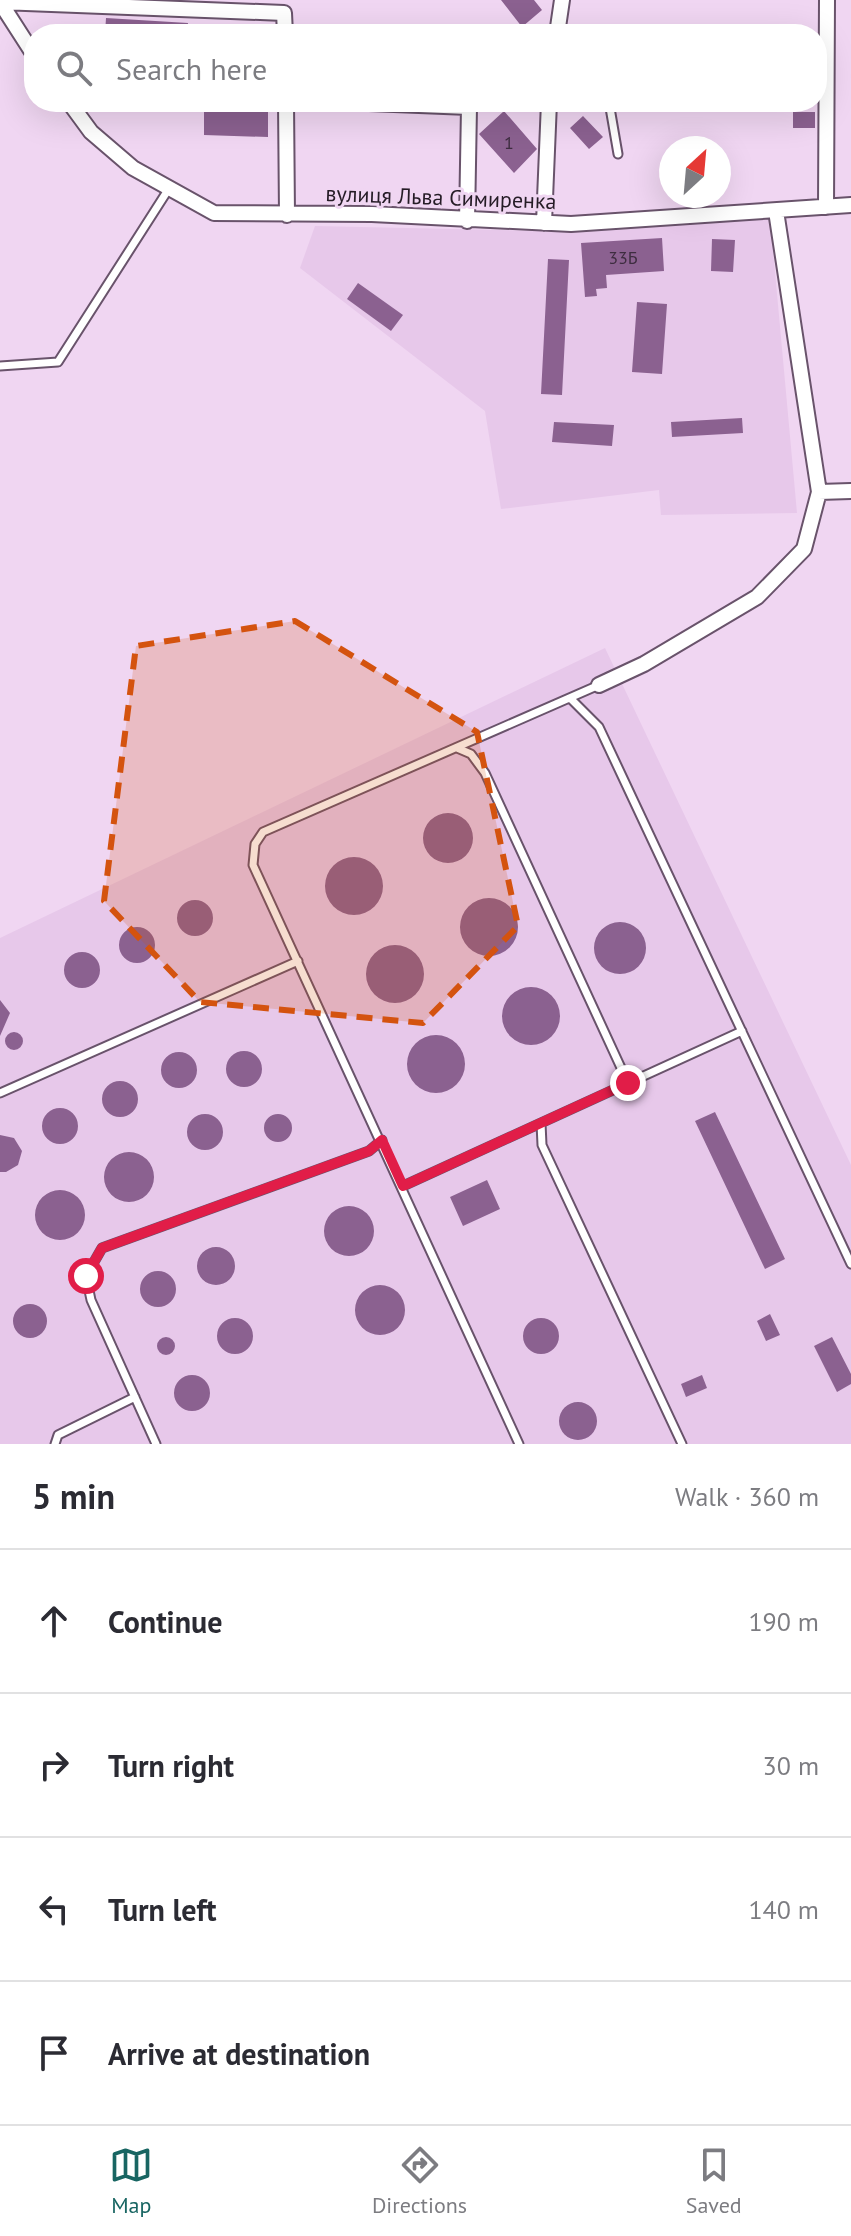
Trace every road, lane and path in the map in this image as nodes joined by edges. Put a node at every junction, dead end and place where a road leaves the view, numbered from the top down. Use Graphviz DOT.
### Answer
graph roads {
  1 [pos="562,0"];
  2 [pos="827,0"];
  3 [pos="0,2"];
  4 [pos="284,6"];
  5 [pos="558,24"];
  6 [pos="827,24"];
  7 [pos="24,39"];
  8 [pos="76,112"];
  9 [pos="286,112"];
  10 [pos="469,112"];
  11 [pos="549,112"];
  12 [pos="611,112"];
  13 [pos="826,112"];
  14 [pos="618,154"];
  15 [pos="168,190"];
  16 [pos="851,205"];
  17 [pos="826,207"];
  18 [pos="776,211"];
  19 [pos="287,215"];
  20 [pos="467,221"];
  21 [pos="544,223"];
  22 [pos="0,366"];
  23 [pos="851,491"];
  24 [pos="819,492"];
  25 [pos="599,685"];
  26 [pos="570,698"];
  27 [pos="457,748"];
  28 [pos="298,961"];
  29 [pos="742,1031"];
  30 [pos="628,1083"];
  31 [pos="0,1093"];
  32 [pos="541,1123"];
  33 [pos="382,1140"];
  34 [pos="403,1186"];
  35 [pos="851,1264"];
  36 [pos="135,1397"];
  37 [pos="55,1444"];
  38 [pos="156,1444"];
  39 [pos="519,1444"];
  40 [pos="682,1444"];
  1 -- 5 [label="street"];
  2 -- 6 [label="street"];
  3 -- 4 [label="street"];
  3 -- 7 [label="street"];
  8 -- 15 [label="street, вулиця Льва Симиренка"];
  9 -- 19 [label="street"];
  10 -- 20 [label="street"];
  11 -- 21 [label="street"];
  12 -- 14 [label="lane"];
  13 -- 17 [label="street"];
  15 -- 19 [label="street, вулиця Льва Симиренка"];
  15 -- 22 [label="lane"];
  16 -- 17 [label="street, вулиця Льва Симиренка"];
  17 -- 18 [label="street, вулиця Льва Симиренка"];
  18 -- 21 [label="street, вулиця Льва Симиренка"];
  18 -- 24 [label="street"];
  19 -- 20 [label="street, вулиця Льва Симиренка"];
  20 -- 21 [label="street, вулиця Льва Симиренка"];
  23 -- 24 [label="street"];
  24 -- 25 [label="street"];
  25 -- 26 [label="lane"];
  26 -- 27 [label="lane"];
  26 -- 29 [label="lane"];
  27 -- 28 [label="lane"];
  27 -- 30 [label="lane"];
  28 -- 31 [label="lane"];
  28 -- 33 [label="lane"];
  29 -- 30 [label="lane"];
  29 -- 35 [label="lane"];
  30 -- 32 [label="lane"];
  32 -- 34 [label="lane"];
  32 -- 40 [label="lane"];
  33 -- 34 [label="lane"];
  33 -- 36 [label="lane"];
  34 -- 39 [label="lane"];
  36 -- 37 [label="lane"];
  36 -- 38 [label="lane"];
}
